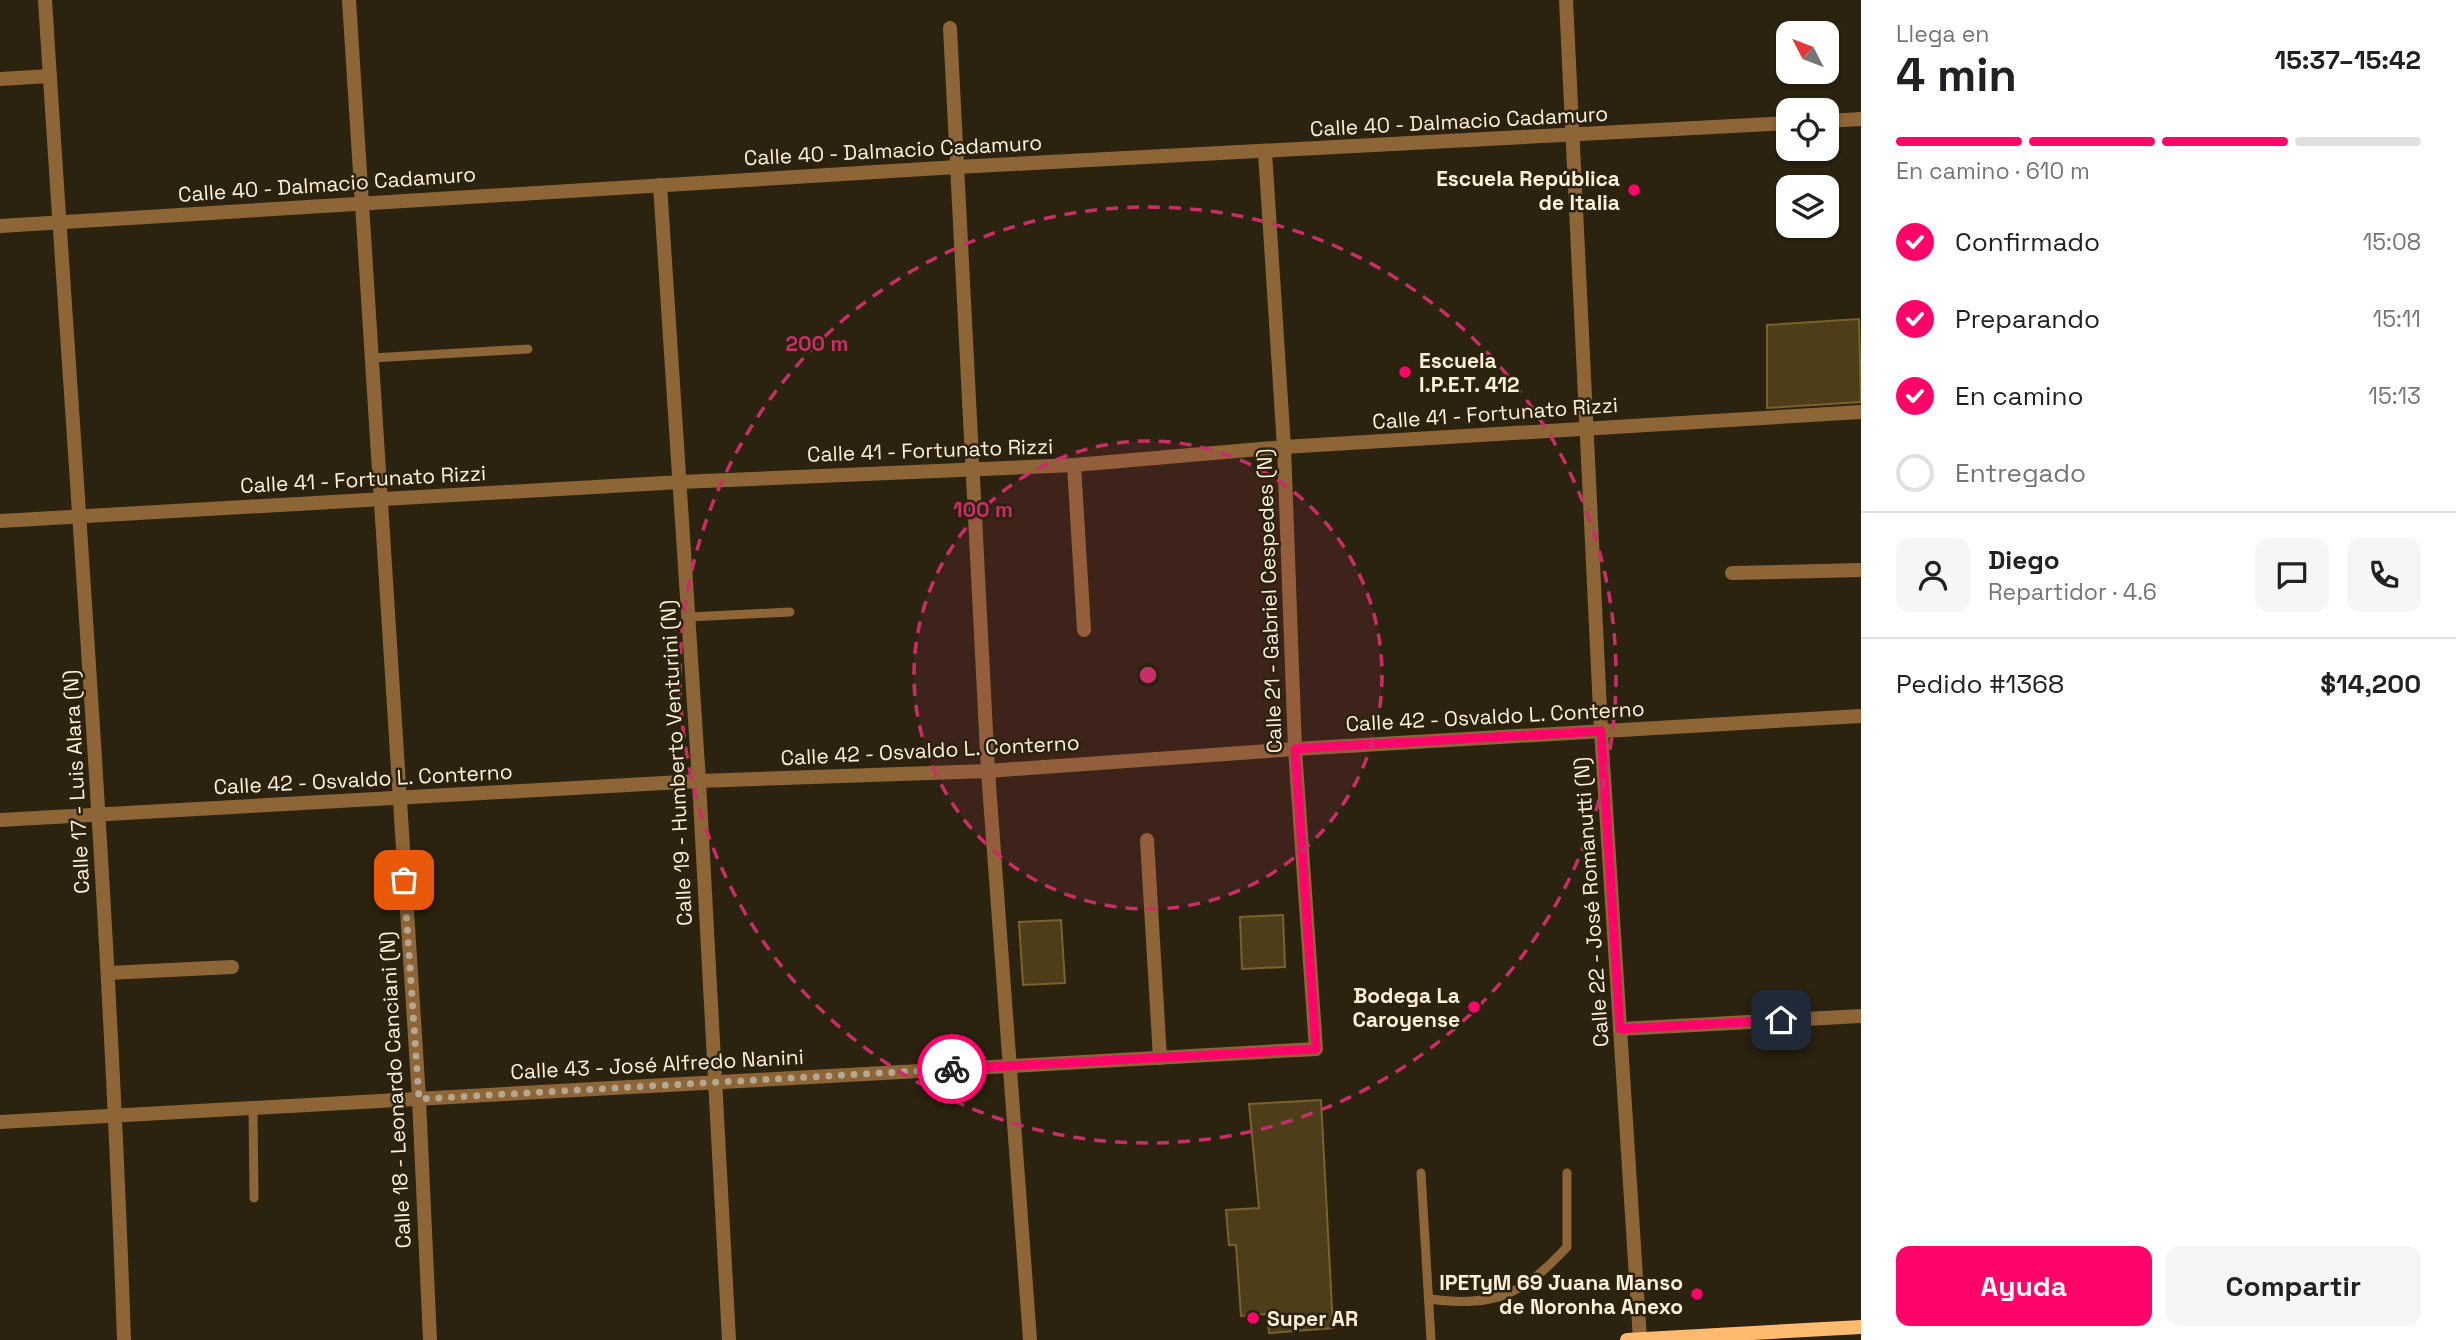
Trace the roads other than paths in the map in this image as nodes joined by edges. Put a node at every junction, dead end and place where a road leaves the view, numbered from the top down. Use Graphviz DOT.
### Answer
graph roads {
  1 [pos="45,0"];
  2 [pos="349,0"];
  3 [pos="1566,0"];
  4 [pos="950,28"];
  5 [pos="50,76"];
  6 [pos="0,79"];
  7 [pos="1861,119"];
  8 [pos="1839,120"];
  9 [pos="1776,124"];
  10 [pos="1574,136"];
  11 [pos="1265,152"];
  12 [pos="957,167"];
  13 [pos="660,185"];
  14 [pos="363,202"];
  15 [pos="60,222"];
  16 [pos="0,226"];
  17 [pos="528,349"];
  18 [pos="372,358"];
  19 [pos="1861,412"];
  20 [pos="1588,428"];
  21 [pos="1284,447"];
  22 [pos="1074,465"];
  23 [pos="970,468"];
  24 [pos="681,482"];
  25 [pos="381,500"];
  26 [pos="80,517"];
  27 [pos="0,521"];
  28 [pos="1861,570"];
  29 [pos="1732,573"];
  30 [pos="790,612"];
  31 [pos="689,617"];
  32 [pos="1084,630"];
  33 [pos="1861,716"];
  34 [pos="1601,731"];
  35 [pos="1295,749"];
  36 [pos="988,771"];
  37 [pos="699,781"];
  38 [pos="398,798"];
  39 [pos="99,815"];
  40 [pos="0,820"];
  41 [pos="1147,840"];
  42 [pos="232,967"];
  43 [pos="108,973"];
  44 [pos="1861,1016"];
  45 [pos="1620,1029"];
  46 [pos="1316,1049"];
  47 [pos="1160,1058"];
  48 [pos="1008,1066"];
  49 [pos="715,1082"];
  50 [pos="419,1099"];
  51 [pos="253,1108"];
  52 [pos="116,1116"];
  53 [pos="0,1122"];
  54 [pos="1421,1173"];
  55 [pos="1567,1173"];
  56 [pos="254,1198"];
  57 [pos="1430,1299"];
  58 [pos="1861,1327"];
  59 [pos="124,1340"];
  60 [pos="430,1340"];
  61 [pos="729,1340"];
  62 [pos="1030,1340"];
  63 [pos="1432,1340"];
  64 [pos="1627,1340"];
  65 [pos="1640,1340"];
  1 -- 5 [label="street, Calle 17 - Luis Alara (N)"];
  2 -- 14 [label="street, Calle 18 - Leonardo Canciani (N)"];
  3 -- 10 [label="street, Calle 22 - José Romanutti (N)"];
  4 -- 12 [label="street"];
  5 -- 6 [label="street"];
  5 -- 15 [label="street, Calle 17 - Luis Alara (N)"];
  7 -- 8 [label="street"];
  9 -- 10 [label="street, Calle 40 - Dalmacio Cadamuro"];
  10 -- 11 [label="street, Calle 40 - Dalmacio Cadamuro"];
  10 -- 20 [label="street, Calle 22 - José Romanutti (N)"];
  11 -- 12 [label="street, Calle 40 - Dalmacio Cadamuro"];
  11 -- 21 [label="street, Calle 21 - Gabriel Cespedes (N)"];
  12 -- 13 [label="street, Calle 40 - Dalmacio Cadamuro"];
  12 -- 23 [label="street"];
  13 -- 14 [label="street, Calle 40 - Dalmacio Cadamuro"];
  13 -- 24 [label="street, Calle 19 - Humberto Venturini (N)"];
  14 -- 15 [label="street, Calle 40 - Dalmacio Cadamuro"];
  14 -- 18 [label="street, Calle 18 - Leonardo Canciani (N)"];
  15 -- 16 [label="street, Calle 40 - Dalmacio Cadamuro"];
  15 -- 26 [label="street, Calle 17 - Luis Alara (N)"];
  17 -- 18 [label="lane"];
  18 -- 25 [label="street, Calle 18 - Leonardo Canciani (N)"];
  19 -- 20 [label="street, Calle 41 - Fortunato Rizzi"];
  20 -- 21 [label="street, Calle 41 - Fortunato Rizzi"];
  20 -- 34 [label="street, Calle 22 - José Romanutti (N)"];
  21 -- 22 [label="street, Calle 41 - Fortunato Rizzi"];
  21 -- 35 [label="street, Calle 21 - Gabriel Cespedes (N)"];
  22 -- 23 [label="street, Calle 41 - Fortunato Rizzi"];
  22 -- 32 [label="street"];
  23 -- 24 [label="street, Calle 41 - Fortunato Rizzi"];
  23 -- 36 [label="street"];
  24 -- 25 [label="street, Calle 41 - Fortunato Rizzi"];
  24 -- 31 [label="street, Calle 19 - Humberto Venturini (N)"];
  25 -- 26 [label="street, Calle 41 - Fortunato Rizzi"];
  25 -- 38 [label="street, Calle 18 - Leonardo Canciani (N)"];
  26 -- 27 [label="street, Calle 41 - Fortunato Rizzi"];
  26 -- 39 [label="street, Calle 17 - Luis Alara (N)"];
  28 -- 29 [label="street"];
  30 -- 31 [label="lane"];
  31 -- 37 [label="street, Calle 19 - Humberto Venturini (N)"];
  33 -- 34 [label="street, Calle 42 - Osvaldo L. Conterno"];
  34 -- 35 [label="street, Calle 42 - Osvaldo L. Conterno"];
  34 -- 45 [label="street, Calle 22 - José Romanutti (N)"];
  35 -- 36 [label="street, Calle 42 - Osvaldo L. Conterno"];
  35 -- 46 [label="street, Calle 21 - Gabriel Cespedes (N)"];
  36 -- 37 [label="street, Calle 42 - Osvaldo L. Conterno"];
  36 -- 48 [label="street"];
  37 -- 38 [label="street, Calle 42 - Osvaldo L. Conterno"];
  37 -- 49 [label="street, Calle 19 - Humberto Venturini (N)"];
  38 -- 39 [label="street, Calle 42 - Osvaldo L. Conterno"];
  38 -- 50 [label="street, Calle 18 - Leonardo Canciani (N)"];
  39 -- 40 [label="street, Calle 42 - Osvaldo L. Conterno"];
  39 -- 43 [label="street, Calle 17 - Luis Alara (N)"];
  41 -- 47 [label="street"];
  42 -- 43 [label="street"];
  43 -- 52 [label="street, Calle 17 - Luis Alara (N)"];
  44 -- 45 [label="street"];
  45 -- 65 [label="street, Calle 22 - José Romanutti (N)"];
  46 -- 47 [label="street, Calle 43 - José Alfredo Nanini"];
  47 -- 48 [label="street, Calle 43 - José Alfredo Nanini"];
  48 -- 49 [label="street, Calle 43 - José Alfredo Nanini"];
  48 -- 62 [label="street"];
  49 -- 50 [label="street, Calle 43 - José Alfredo Nanini"];
  49 -- 61 [label="street, Calle 19 - Humberto Venturini (N)"];
  50 -- 51 [label="street, Calle 43 - José Alfredo Nanini"];
  50 -- 60 [label="street, Calle 18 - Leonardo Canciani (N)"];
  51 -- 52 [label="street, Calle 43 - José Alfredo Nanini"];
  51 -- 56 [label="lane"];
  52 -- 53 [label="street, Calle 43 - José Alfredo Nanini"];
  52 -- 59 [label="street, Calle 17 - Luis Alara (N)"];
  54 -- 57 [label="lane"];
  55 -- 57 [label="lane"];
  57 -- 63 [label="lane"];
  58 -- 65 [label="main road"];
  64 -- 65 [label="main road"];
}
